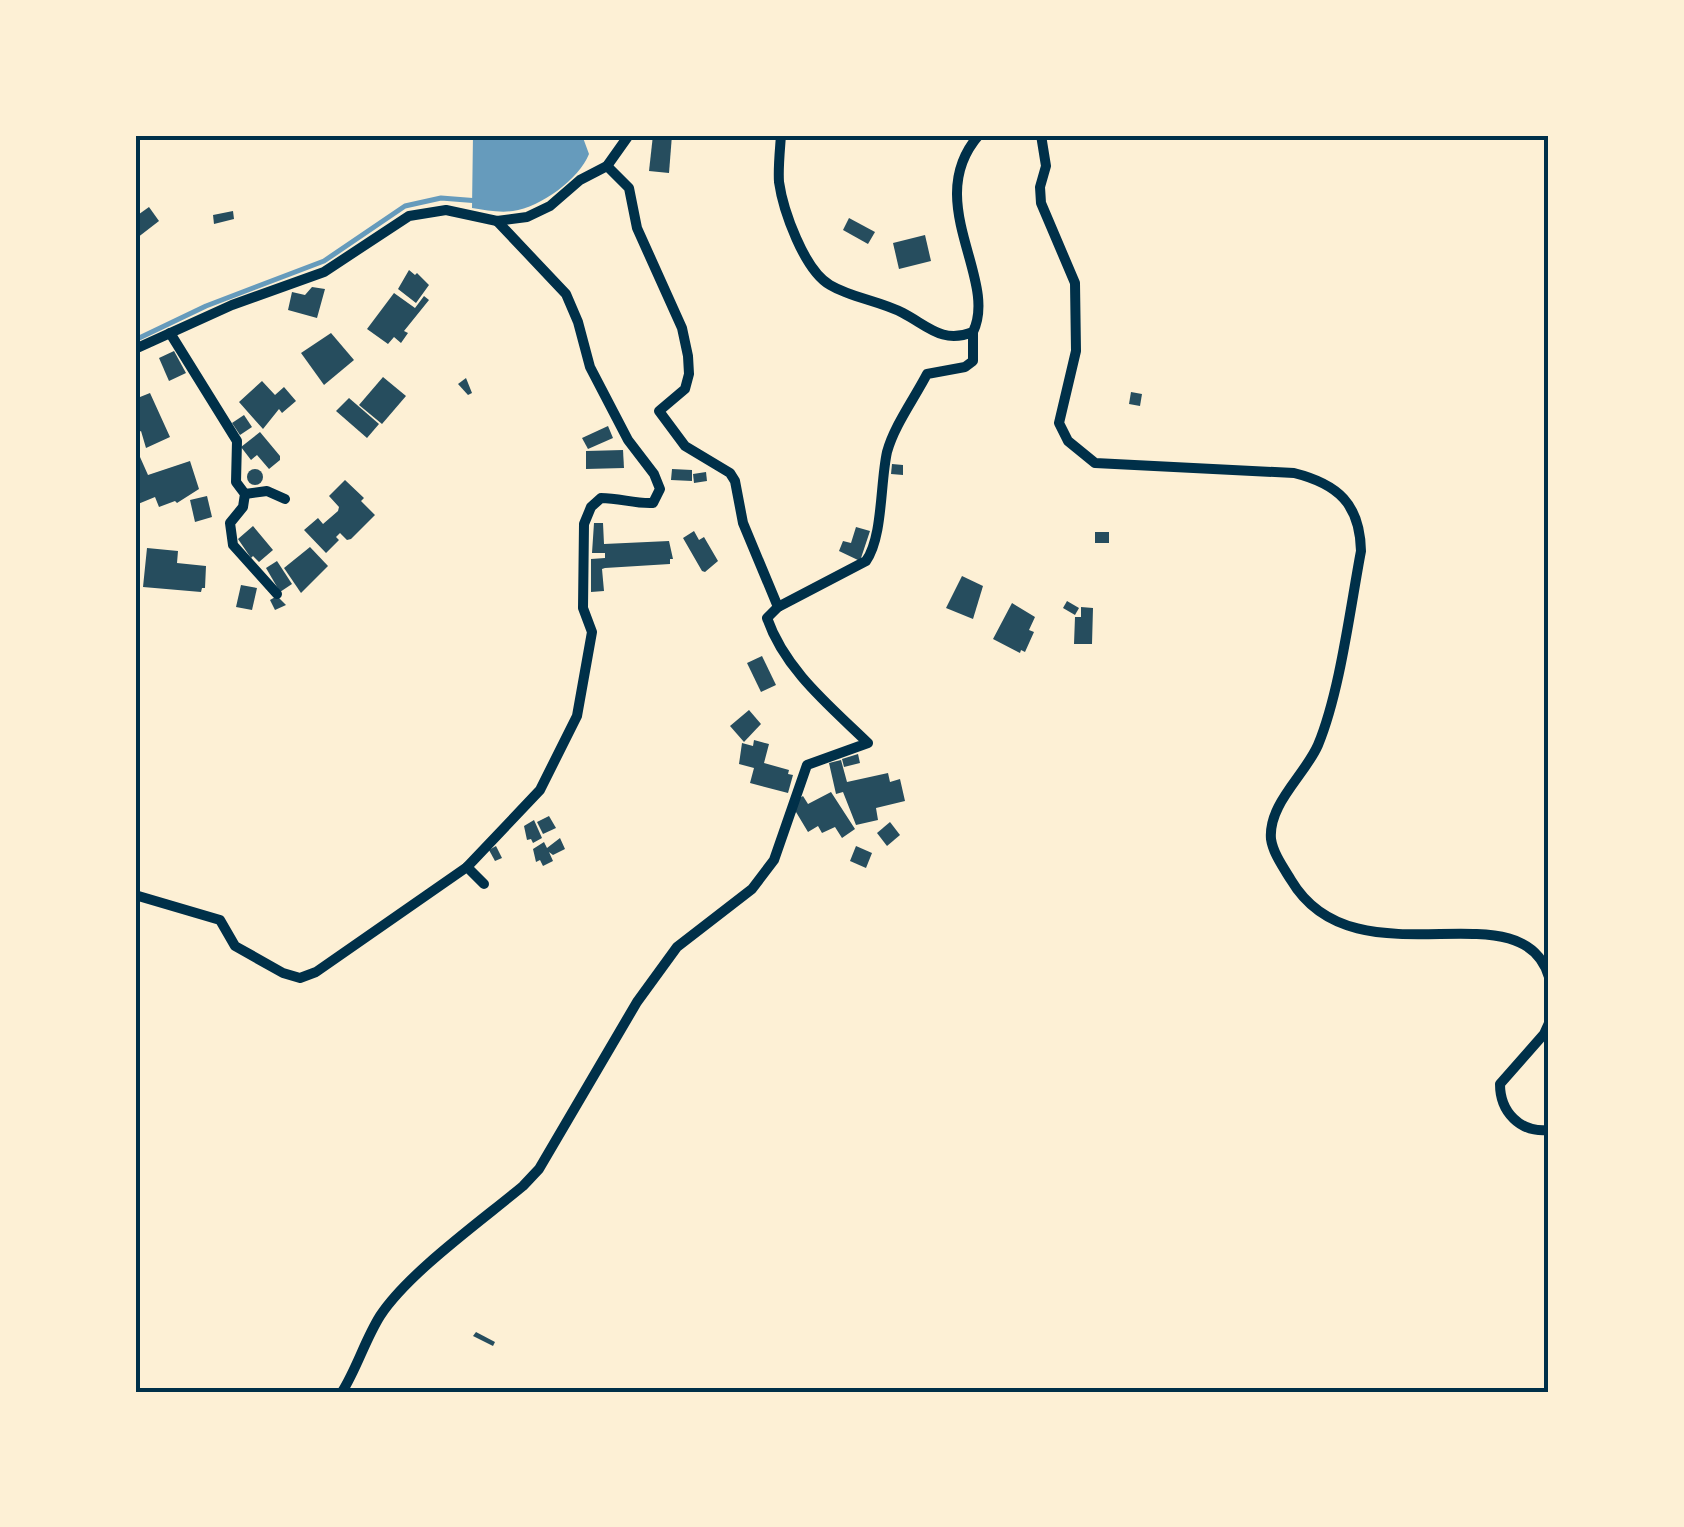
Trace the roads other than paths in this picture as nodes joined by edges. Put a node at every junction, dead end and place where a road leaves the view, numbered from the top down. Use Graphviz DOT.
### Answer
graph roads {
  1 [pos="629,135"];
  2 [pos="782,135"];
  3 [pos="978,135"];
  4 [pos="1041,135"];
  5 [pos="607,166"];
  6 [pos="498,221"];
  7 [pos="973,332"];
  8 [pos="170,333"];
  9 [pos="135,349"];
  10 [pos="245,494"];
  11 [pos="285,498"];
  12 [pos="277,594"];
  13 [pos="778,607"];
  14 [pos="467,866"];
  15 [pos="484,884"];
  16 [pos="135,895"];
  17 [pos="1549,977"];
  18 [pos="1549,1023"];
  19 [pos="1549,1130"];
  20 [pos="342,1392"];
  1 -- 5 [label="street"];
  2 -- 7 [label="street"];
  3 -- 7 [label="street"];
  4 -- 17 [label="street"];
  5 -- 6 [label="street"];
  5 -- 13 [label="street"];
  6 -- 8 [label="street"];
  6 -- 14 [label="street"];
  7 -- 13 [label="street"];
  8 -- 9 [label="street"];
  8 -- 10 [label="street"];
  10 -- 11 [label="street"];
  10 -- 12 [label="street"];
  13 -- 20 [label="street"];
  14 -- 15 [label="street"];
  14 -- 16 [label="street"];
  18 -- 19 [label="street"];
}
